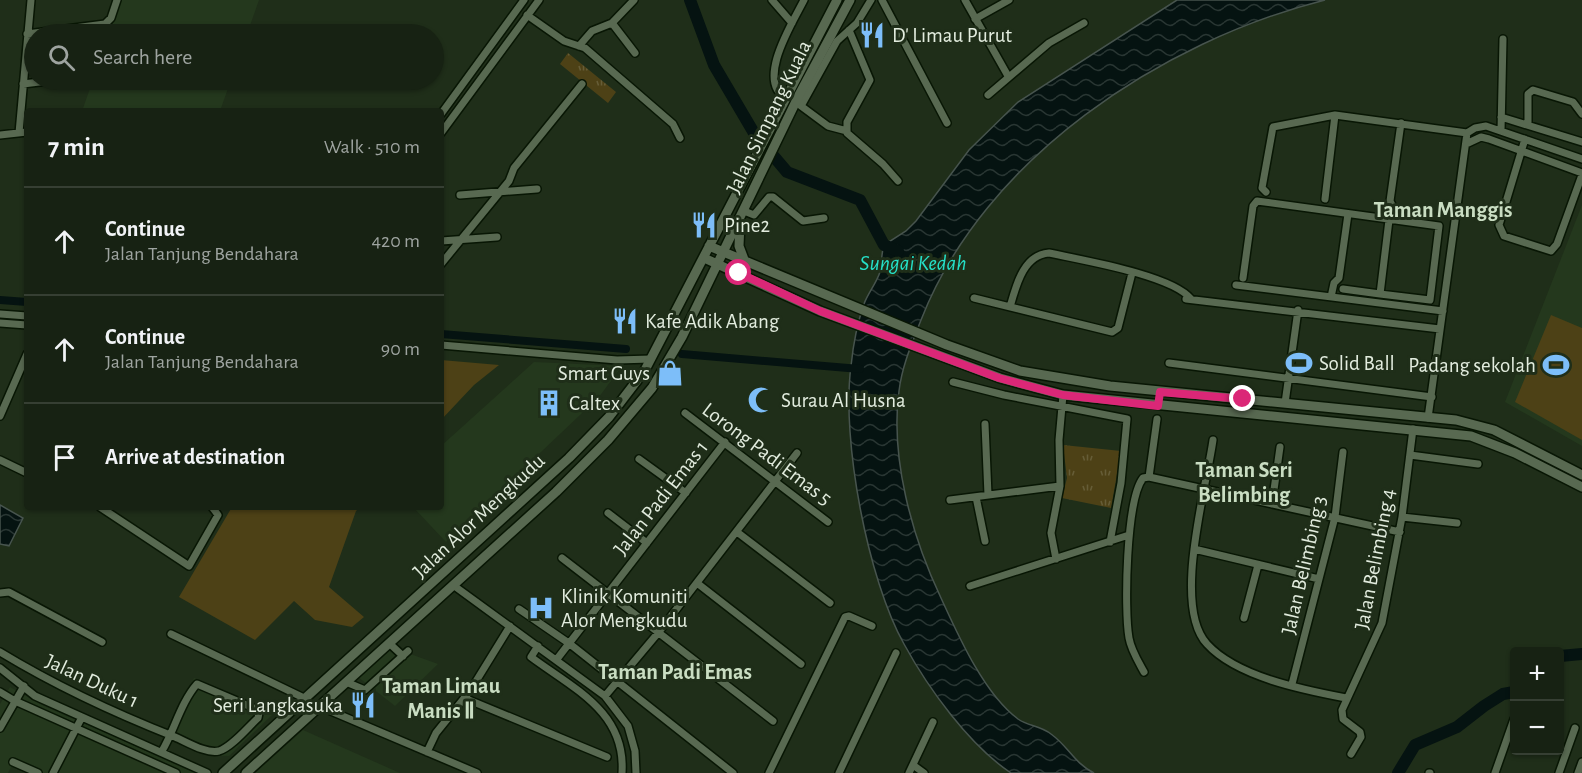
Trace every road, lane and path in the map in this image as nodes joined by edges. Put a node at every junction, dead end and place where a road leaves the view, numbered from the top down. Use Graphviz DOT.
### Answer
graph roads {
  1 [pos="31,0"];
  2 [pos="117,0"];
  3 [pos="524,0"];
  4 [pos="539,0"];
  5 [pos="634,0"];
  6 [pos="772,0"];
  7 [pos="804,0"];
  8 [pos="837,0"];
  9 [pos="850,0"];
  10 [pos="871,0"];
  11 [pos="882,0"];
  12 [pos="964,0"];
  13 [pos="1009,0"];
  14 [pos="527,15"];
  15 [pos="975,19"];
  16 [pos="612,23"];
  17 [pos="792,23"];
  18 [pos="1084,23"];
  19 [pos="28,24"];
  20 [pos="105,24"];
  21 [pos="849,30"];
  22 [pos="1503,39"];
  23 [pos="579,46"];
  24 [pos="635,52"];
  25 [pos="24,72"];
  26 [pos="1008,76"];
  27 [pos="23,84"];
  28 [pos="582,84"];
  29 [pos="988,95"];
  30 [pos="786,98"];
  31 [pos="797,106"];
  32 [pos="444,110"];
  33 [pos="1582,114"];
  34 [pos="1335,115"];
  35 [pos="1501,117"];
  36 [pos="946,123"];
  37 [pos="1401,123"];
  38 [pos="1528,125"];
  39 [pos="444,129"];
  40 [pos="847,131"];
  41 [pos="1501,131"];
  42 [pos="23,133"];
  43 [pos="1467,133"];
  44 [pos="0,135"];
  45 [pos="680,138"];
  46 [pos="1526,139"];
  47 [pos="1582,142"];
  48 [pos="1466,144"];
  49 [pos="1521,150"];
  50 [pos="1582,159"];
  51 [pos="1582,174"];
  52 [pos="898,181"];
  53 [pos="537,189"];
  54 [pos="501,192"];
  55 [pos="1266,192"];
  56 [pos="460,195"];
  57 [pos="1325,199"];
  58 [pos="1393,207"];
  59 [pos="742,214"];
  60 [pos="1348,214"];
  61 [pos="824,218"];
  62 [pos="1389,220"];
  63 [pos="497,237"];
  64 [pos="460,240"];
  65 [pos="444,241"];
  66 [pos="709,246"];
  67 [pos="724,252"];
  68 [pos="704,258"];
  69 [pos="444,260"];
  70 [pos="745,262"];
  71 [pos="718,264"];
  72 [pos="739,273"];
  73 [pos="1132,273"];
  74 [pos="1243,278"];
  75 [pos="1339,278"];
  76 [pos="710,280"];
  77 [pos="1236,285"];
  78 [pos="1343,289"];
  79 [pos="1380,294"];
  80 [pos="1331,297"];
  81 [pos="974,298"];
  82 [pos="1342,298"];
  83 [pos="1010,307"];
  84 [pos="1298,310"];
  85 [pos="1443,311"];
  86 [pos="0,314"];
  87 [pos="24,316"];
  88 [pos="0,323"];
  89 [pos="24,325"];
  90 [pos="1440,329"];
  91 [pos="444,345"];
  92 [pos="651,359"];
  93 [pos="24,361"];
  94 [pos="1168,363"];
  95 [pos="1288,379"];
  96 [pos="953,382"];
  97 [pos="1160,392"];
  98 [pos="1063,395"];
  99 [pos="1432,397"];
  100 [pos="1285,403"];
  101 [pos="1158,406"];
  102 [pos="1062,407"];
  103 [pos="685,413"];
  104 [pos="0,416"];
  105 [pos="1428,418"];
  106 [pos="1157,419"];
  107 [pos="985,424"];
  108 [pos="1413,429"];
  109 [pos="1213,440"];
  110 [pos="724,442"];
  111 [pos="1280,447"];
  112 [pos="1343,452"];
  113 [pos="797,453"];
  114 [pos="1410,454"];
  115 [pos="639,459"];
  116 [pos="0,460"];
  117 [pos="1478,464"];
  118 [pos="24,472"];
  119 [pos="1582,476"];
  120 [pos="1149,477"];
  121 [pos="777,481"];
  122 [pos="1060,486"];
  123 [pos="1582,487"];
  124 [pos="1206,489"];
  125 [pos="686,493"];
  126 [pos="988,495"];
  127 [pos="976,497"];
  128 [pos="950,500"];
  129 [pos="1272,504"];
  130 [pos="105,510"];
  131 [pos="214,510"];
  132 [pos="608,513"];
  133 [pos="1335,517"];
  134 [pos="1402,517"];
  135 [pos="828,522"];
  136 [pos="1457,524"];
  137 [pos="1400,531"];
  138 [pos="737,532"];
  139 [pos="1129,535"];
  140 [pos="985,541"];
  141 [pos="1110,542"];
  142 [pos="647,543"];
  143 [pos="1194,549"];
  144 [pos="562,558"];
  145 [pos="1056,559"];
  146 [pos="1258,565"];
  147 [pos="1319,579"];
  148 [pos="697,583"];
  149 [pos="453,585"];
  150 [pos="970,586"];
  151 [pos="426,589"];
  152 [pos="0,593"];
  153 [pos="608,594"];
  154 [pos="439,597"];
  155 [pos="830,603"];
  156 [pos="519,609"];
  157 [pos="1244,618"];
  158 [pos="510,626"];
  159 [pos="872,626"];
  160 [pos="658,633"];
  161 [pos="171,634"];
  162 [pos="102,642"];
  163 [pos="389,643"];
  164 [pos="570,644"];
  165 [pos="538,646"];
  166 [pos="0,652"];
  167 [pos="896,653"];
  168 [pos="557,659"];
  169 [pos="801,664"];
  170 [pos="0,668"];
  171 [pos="1144,672"];
  172 [pos="346,682"];
  173 [pos="616,683"];
  174 [pos="1292,684"];
  175 [pos="24,687"];
  176 [pos="1,695"];
  177 [pos="605,696"];
  178 [pos="464,698"];
  179 [pos="1346,698"];
  180 [pos="306,699"];
  181 [pos="15,701"];
  182 [pos="320,706"];
  183 [pos="82,717"];
  184 [pos="774,721"];
  185 [pos="933,722"];
  186 [pos="0,728"];
  187 [pos="76,728"];
  188 [pos="1575,728"];
  189 [pos="1510,732"];
  190 [pos="172,736"];
  191 [pos="162,752"];
  192 [pos="428,752"];
  193 [pos="1351,754"];
  194 [pos="607,757"];
  195 [pos="13,762"];
  196 [pos="1582,762"];
  197 [pos="913,765"];
  198 [pos="38,773"];
  199 [pos="53,773"];
  200 [pos="176,773"];
  201 [pos="207,773"];
  202 [pos="223,773"];
  203 [pos="246,773"];
  204 [pos="477,773"];
  205 [pos="621,773"];
  206 [pos="636,773"];
  207 [pos="734,773"];
  208 [pos="769,773"];
  209 [pos="839,773"];
  210 [pos="909,773"];
  211 [pos="924,773"];
  212 [pos="1495,773"];
  213 [pos="1559,773"];
  214 [pos="1578,773"];
  1 -- 19 [label="street"];
  2 -- 20 [label="street"];
  3 -- 32 [label="street"];
  4 -- 14 [label="street"];
  5 -- 16 [label="street"];
  6 -- 17 [label="street"];
  7 -- 17 [label="street"];
  8 -- 30 [label="main road, Jalan Simpang Kuala"];
  9 -- 31 [label="main road, Jalan Simpang Kuala"];
  10 -- 21 [label="street"];
  11 -- 36 [label="street"];
  12 -- 15 [label="street"];
  13 -- 15 [label="street"];
  14 -- 23 [label="street"];
  14 -- 39 [label="street"];
  15 -- 26 [label="street"];
  16 -- 23 [label="street"];
  16 -- 24 [label="street"];
  17 -- 30 [label="street"];
  18 -- 26 [label="street"];
  21 -- 31 [label="street"];
  21 -- 40 [label="street"];
  22 -- 35 [label="street"];
  23 -- 45 [label="street"];
  25 -- 27 [label="street"];
  26 -- 29 [label="street"];
  27 -- 42 [label="street"];
  28 -- 54 [label="street"];
  30 -- 66 [label="main road, Jalan Simpang Kuala"];
  31 -- 40 [label="street"];
  31 -- 59 [label="main road, Jalan Simpang Kuala"];
  33 -- 38 [label="street"];
  34 -- 37 [label="street"];
  34 -- 55 [label="street"];
  34 -- 57 [label="street"];
  35 -- 38 [label="street"];
  35 -- 41 [label="street"];
  37 -- 43 [label="street"];
  37 -- 58 [label="street"];
  38 -- 47 [label="street"];
  40 -- 52 [label="street"];
  41 -- 43 [label="street"];
  41 -- 46 [label="street"];
  42 -- 44 [label="street"];
  43 -- 48 [label="street"];
  46 -- 49 [label="street"];
  46 -- 50 [label="street"];
  48 -- 49 [label="street"];
  48 -- 85 [label="street"];
  49 -- 51 [label="street"];
  49 -- 51 [label="street"];
  53 -- 54 [label="street"];
  54 -- 56 [label="street"];
  54 -- 64 [label="street"];
  59 -- 61 [label="street"];
  59 -- 67 [label="main road, Jalan Simpang Kuala"];
  59 -- 70 [label="main road"];
  60 -- 62 [label="street"];
  60 -- 74 [label="street"];
  60 -- 75 [label="street"];
  62 -- 79 [label="street"];
  62 -- 79 [label="street"];
  63 -- 64 [label="street"];
  64 -- 65 [label="street"];
  64 -- 69 [label="street"];
  66 -- 67 [label="main road"];
  66 -- 68 [label="main road, Jalan Alor Mengkudu"];
  67 -- 70 [label="main road"];
  67 -- 71 [label="main road, Jalan Alor Mengkudu"];
  68 -- 71 [label="main road"];
  68 -- 92 [label="main road, Jalan Alor Mengkudu"];
  70 -- 97 [label="main road"];
  71 -- 72 [label="main road"];
  71 -- 76 [label="main road, Jalan Alor Mengkudu"];
  72 -- 76 [label="main road"];
  72 -- 98 [label="main road"];
  73 -- 83 [label="street"];
  73 -- 83 [label="street"];
  73 -- 84 [label="street"];
  75 -- 78 [label="street"];
  75 -- 80 [label="street"];
  76 -- 149 [label="main road, Jalan Alor Mengkudu"];
  77 -- 80 [label="street"];
  78 -- 79 [label="street"];
  78 -- 82 [label="street"];
  80 -- 82 [label="street"];
  81 -- 83 [label="street"];
  82 -- 85 [label="street"];
  84 -- 90 [label="street"];
  84 -- 95 [label="street"];
  85 -- 90 [label="street"];
  86 -- 87 [label="street"];
  88 -- 89 [label="street"];
  90 -- 99 [label="street"];
  91 -- 92 [label="street"];
  92 -- 151 [label="main road, Jalan Alor Mengkudu"];
  93 -- 104 [label="street"];
  94 -- 95 [label="street"];
  95 -- 99 [label="street"];
  95 -- 100 [label="street"];
  96 -- 102 [label="street"];
  97 -- 100 [label="main road"];
  97 -- 101 [label="main road"];
  98 -- 101 [label="main road"];
  98 -- 102 [label="street"];
  99 -- 105 [label="street"];
  100 -- 105 [label="main road"];
  101 -- 108 [label="main road"];
  102 -- 122 [label="street"];
  102 -- 141 [label="street"];
  103 -- 110 [label="street, Lorong Padi Emas 5"];
  105 -- 119 [label="main road"];
  106 -- 120 [label="street"];
  107 -- 126 [label="street"];
  108 -- 114 [label="street, Jalan Belimbing 4"];
  108 -- 123 [label="main road"];
  109 -- 124 [label="street"];
  110 -- 121 [label="street, Lorong Padi Emas 5"];
  110 -- 125 [label="street, Jalan Padi Emas 1"];
  111 -- 129 [label="street"];
  112 -- 133 [label="street, Jalan Belimbing 3"];
  113 -- 121 [label="street"];
  114 -- 117 [label="street"];
  114 -- 134 [label="street, Jalan Belimbing 4"];
  115 -- 125 [label="street"];
  116 -- 118 [label="street"];
  120 -- 124 [label="street"];
  120 -- 139 [label="street"];
  121 -- 135 [label="street, Lorong Padi Emas 5"];
  121 -- 138 [label="street"];
  122 -- 126 [label="street"];
  122 -- 145 [label="street"];
  124 -- 129 [label="street"];
  124 -- 143 [label="street"];
  125 -- 142 [label="street, Jalan Padi Emas 1"];
  126 -- 127 [label="street"];
  127 -- 128 [label="street"];
  127 -- 140 [label="street"];
  129 -- 133 [label="street"];
  130 -- 131 [label="street"];
  132 -- 142 [label="street"];
  133 -- 137 [label="street"];
  133 -- 147 [label="street, Jalan Belimbing 3"];
  134 -- 136 [label="street"];
  134 -- 137 [label="street, Jalan Belimbing 4"];
  137 -- 179 [label="street, Jalan Belimbing 4"];
  138 -- 148 [label="street"];
  138 -- 155 [label="street"];
  139 -- 141 [label="street"];
  139 -- 171 [label="street"];
  141 -- 145 [label="street"];
  142 -- 153 [label="street, Jalan Padi Emas 1"];
  143 -- 146 [label="street"];
  143 -- 174 [label="street"];
  144 -- 153 [label="street"];
  145 -- 150 [label="street"];
  146 -- 147 [label="street"];
  146 -- 157 [label="street"];
  147 -- 174 [label="street, Jalan Belimbing 3"];
  148 -- 160 [label="street"];
  148 -- 169 [label="street"];
  149 -- 154 [label="main road, Jalan Alor Mengkudu"];
  149 -- 158 [label="street"];
  151 -- 154 [label="main road"];
  151 -- 180 [label="main road, Jalan Alor Mengkudu"];
  152 -- 162 [label="street"];
  153 -- 160 [label="street"];
  153 -- 164 [label="street, Jalan Padi Emas 1"];
  154 -- 163 [label="main road, Jalan Alor Mengkudu"];
  156 -- 164 [label="street"];
  158 -- 165 [label="street"];
  158 -- 178 [label="street"];
  159 -- 208 [label="street"];
  160 -- 173 [label="street"];
  160 -- 184 [label="street"];
  161 -- 180 [label="street"];
  163 -- 172 [label="main road, Jalan Alor Mengkudu"];
  163 -- 172 [label="street"];
  164 -- 168 [label="street, Jalan Padi Emas 1"];
  164 -- 173 [label="street"];
  165 -- 168 [label="street"];
  165 -- 205 [label="street"];
  166 -- 190 [label="street, Jalan Duku 1"];
  167 -- 209 [label="street"];
  168 -- 177 [label="street"];
  170 -- 175 [label="street"];
  172 -- 182 [label="main road, Jalan Alor Mengkudu"];
  173 -- 177 [label="street"];
  173 -- 207 [label="street"];
  174 -- 179 [label="street"];
  175 -- 181 [label="street"];
  175 -- 183 [label="street"];
  176 -- 181 [label="street"];
  177 -- 206 [label="street"];
  178 -- 192 [label="street"];
  178 -- 194 [label="street"];
  179 -- 193 [label="street"];
  180 -- 202 [label="main road, Jalan Alor Mengkudu"];
  181 -- 186 [label="street"];
  181 -- 187 [label="street"];
  182 -- 192 [label="street"];
  182 -- 203 [label="main road, Jalan Alor Mengkudu"];
  183 -- 187 [label="street"];
  183 -- 191 [label="street"];
  185 -- 197 [label="street"];
  187 -- 199 [label="street"];
  187 -- 200 [label="street"];
  188 -- 213 [label="street"];
  189 -- 212 [label="street"];
  190 -- 190 [label="street, Jalan Duku 1"];
  190 -- 191 [label="street"];
  191 -- 201 [label="street"];
  192 -- 204 [label="street"];
  195 -- 198 [label="street"];
  196 -- 214 [label="street"];
  197 -- 210 [label="street"];
  197 -- 211 [label="street"];
}
